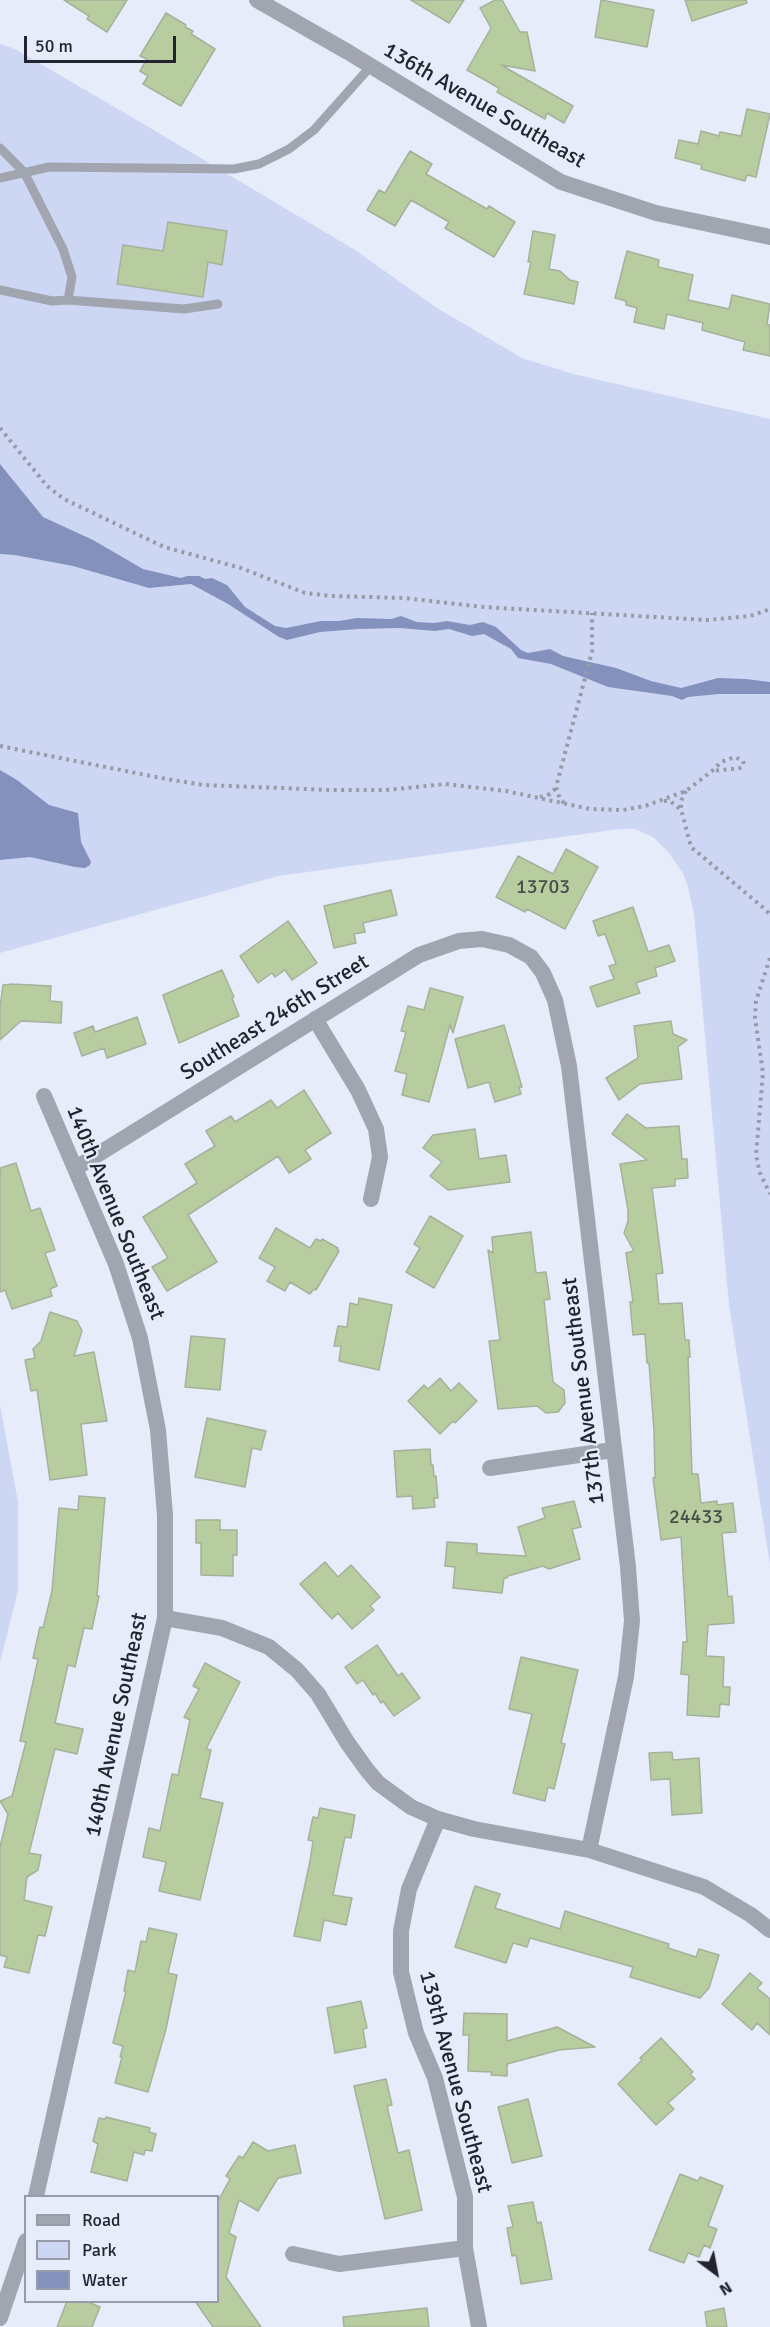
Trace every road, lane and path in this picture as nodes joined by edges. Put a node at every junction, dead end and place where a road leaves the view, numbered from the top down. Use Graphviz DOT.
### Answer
graph roads {
  1 [pos="257,0"];
  2 [pos="371,66"];
  3 [pos="0,148"];
  4 [pos="24,172"];
  5 [pos="0,178"];
  6 [pos="770,237"];
  7 [pos="0,290"];
  8 [pos="68,300"];
  9 [pos="218,304"];
  10 [pos="0,428"];
  11 [pos="770,609"];
  12 [pos="592,613"];
  13 [pos="0,746"];
  14 [pos="712,771"];
  15 [pos="556,787"];
  16 [pos="686,791"];
  17 [pos="539,798"];
  18 [pos="662,801"];
  19 [pos="565,803"];
  20 [pos="681,809"];
  21 [pos="770,915"];
  22 [pos="508,945"];
  23 [pos="770,958"];
  24 [pos="315,1020"];
  25 [pos="44,1096"];
  26 [pos="76,1168"];
  27 [pos="770,1194"];
  28 [pos="372,1198"];
  29 [pos="613,1450"];
  30 [pos="490,1468"];
  31 [pos="165,1618"];
  32 [pos="438,1819"];
  33 [pos="589,1850"];
  34 [pos="770,1930"];
  35 [pos="36,2195"];
  36 [pos="24,2247"];
  37 [pos="465,2248"];
  38 [pos="293,2254"];
  39 [pos="0,2318"];
  40 [pos="479,2327"];
  1 -- 2 [label="street, 136th Avenue Southeast"];
  2 -- 4 [label="lane"];
  2 -- 6 [label="street, 136th Avenue Southeast"];
  3 -- 4 [label="lane"];
  4 -- 5 [label="lane"];
  4 -- 8 [label="lane"];
  7 -- 8 [label="lane"];
  8 -- 9 [label="lane"];
  10 -- 12 [label="path"];
  11 -- 12 [label="path"];
  12 -- 15 [label="path"];
  13 -- 17 [label="path"];
  14 -- 14 [label="path"];
  14 -- 16 [label="path"];
  15 -- 17 [label="path"];
  15 -- 19 [label="path"];
  16 -- 18 [label="path"];
  16 -- 20 [label="path"];
  17 -- 19 [label="path"];
  18 -- 19 [label="path"];
  18 -- 20 [label="path"];
  20 -- 21 [label="path"];
  22 -- 24 [label="street, Southeast 246th Street"];
  22 -- 29 [label="street, 137th Avenue Southeast"];
  23 -- 27 [label="path"];
  24 -- 26 [label="street, Southeast 246th Street"];
  24 -- 28 [label="street"];
  25 -- 26 [label="street, 140th Avenue Southeast"];
  26 -- 31 [label="street, 140th Avenue Southeast"];
  29 -- 30 [label="street"];
  29 -- 33 [label="street, 137th Avenue Southeast"];
  31 -- 32 [label="street"];
  31 -- 35 [label="street, 140th Avenue Southeast"];
  32 -- 33 [label="street"];
  32 -- 37 [label="street, 139th Avenue Southeast"];
  33 -- 34 [label="street"];
  36 -- 39 [label="street"];
  37 -- 38 [label="street"];
  37 -- 40 [label="street, 139th Avenue Southeast"];
}
